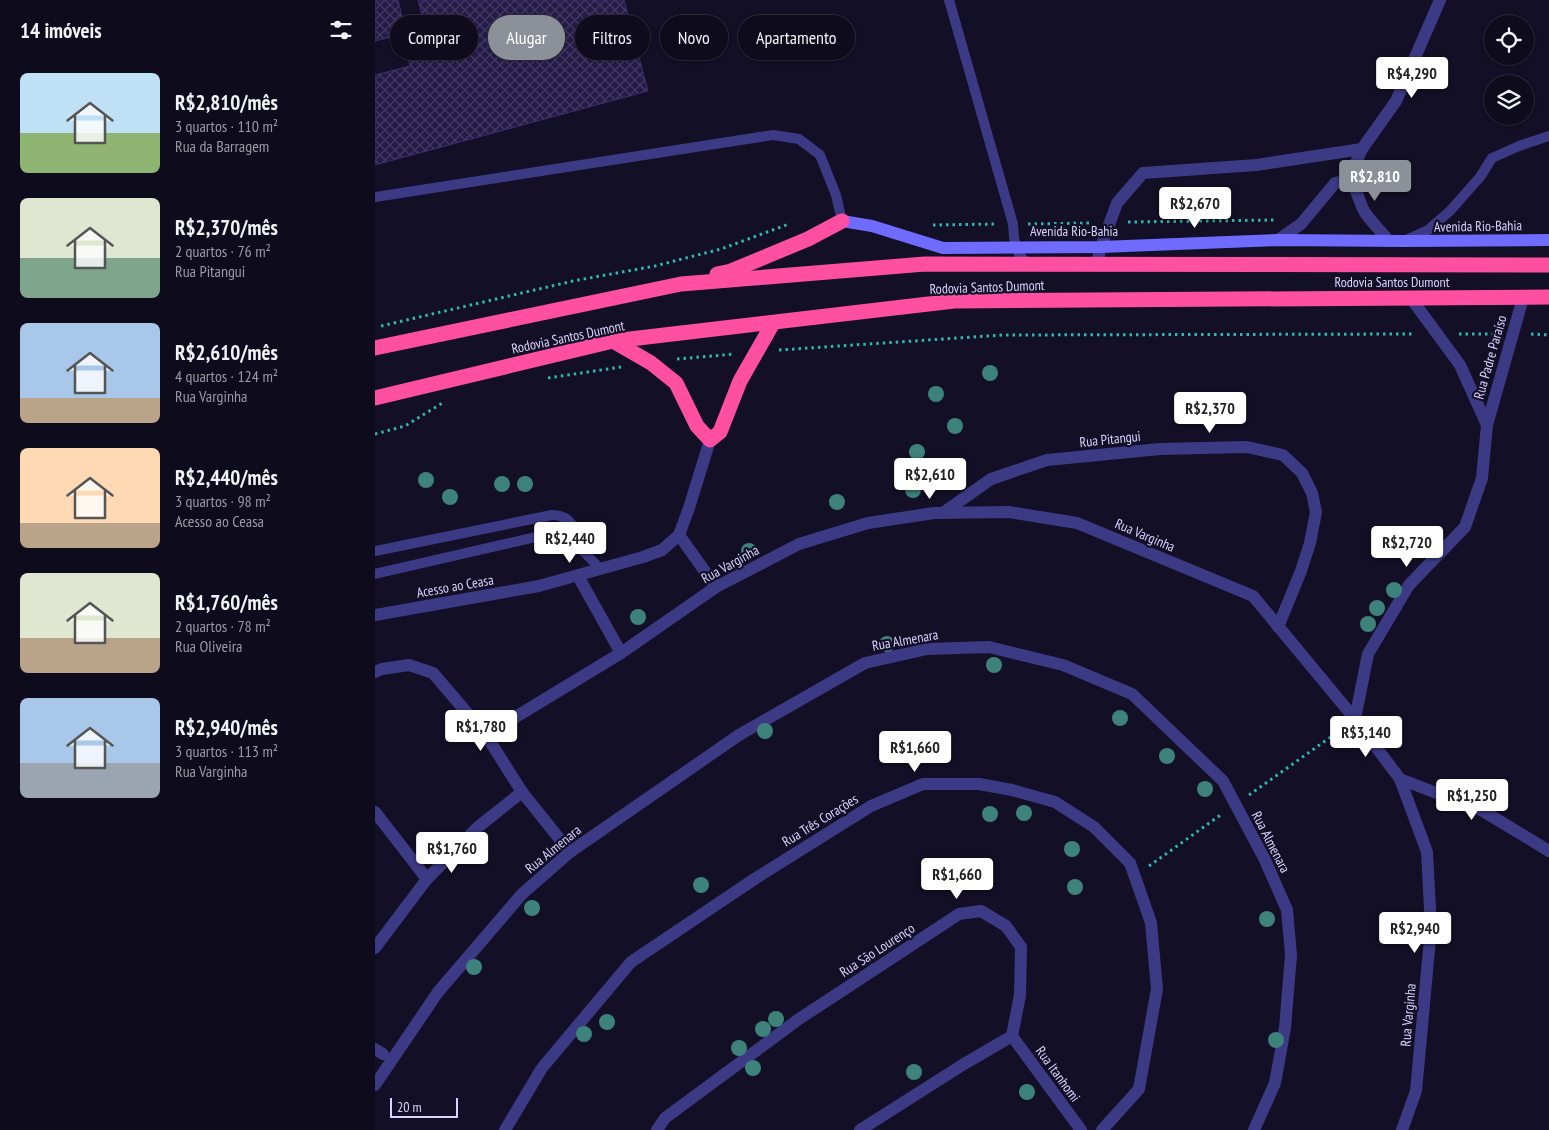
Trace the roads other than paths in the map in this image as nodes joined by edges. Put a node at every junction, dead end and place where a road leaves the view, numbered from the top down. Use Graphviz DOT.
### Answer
graph roads {
  1 [pos="949,0"];
  2 [pos="1440,0"];
  3 [pos="1549,136"];
  4 [pos="1362,149"];
  5 [pos="1348,180"];
  6 [pos="375,197"];
  7 [pos="842,221"];
  8 [pos="1278,240"];
  9 [pos="1549,240"];
  10 [pos="1389,241"];
  11 [pos="1403,241"];
  12 [pos="1015,246"];
  13 [pos="1101,247"];
  14 [pos="1027,263"];
  15 [pos="1097,263"];
  16 [pos="1549,265"];
  17 [pos="681,284"];
  18 [pos="1410,297"];
  19 [pos="1523,298"];
  20 [pos="1549,298"];
  21 [pos="773,323"];
  22 [pos="613,341"];
  23 [pos="375,348"];
  24 [pos="375,398"];
  25 [pos="1487,425"];
  26 [pos="710,440"];
  27 [pos="943,513"];
  28 [pos="679,535"];
  29 [pos="375,551"];
  30 [pos="584,551"];
  31 [pos="600,569"];
  32 [pos="375,574"];
  33 [pos="578,576"];
  34 [pos="715,587"];
  35 [pos="375,615"];
  36 [pos="1278,627"];
  37 [pos="621,654"];
  38 [pos="375,672"];
  39 [pos="1355,719"];
  40 [pos="487,735"];
  41 [pos="1400,779"];
  42 [pos="522,792"];
  43 [pos="375,812"];
  44 [pos="570,852"];
  45 [pos="1549,852"];
  46 [pos="427,879"];
  47 [pos="375,948"];
  48 [pos="1012,1036"];
  49 [pos="375,1085"];
  50 [pos="505,1130"];
  51 [pos="657,1130"];
  52 [pos="860,1130"];
  53 [pos="1081,1130"];
  54 [pos="1102,1130"];
  55 [pos="1254,1130"];
  56 [pos="1401,1130"];
  1 -- 12 [label="lane"];
  2 -- 4 [label="street"];
  3 -- 11 [label="lane"];
  4 -- 5 [label="street"];
  4 -- 13 [label="street"];
  5 -- 8 [label="street"];
  5 -- 10 [label="street"];
  6 -- 7 [label="lane"];
  7 -- 12 [label="street, Avenida Rio-Bahia"];
  7 -- 17 [label="highway"];
  8 -- 10 [label="street, Avenida Rio-Bahia"];
  8 -- 13 [label="street, Avenida Rio-Bahia"];
  9 -- 11 [label="street, Avenida Rio-Bahia"];
  10 -- 11 [label="street, Avenida Rio-Bahia"];
  12 -- 13 [label="street, Avenida Rio-Bahia"];
  12 -- 14 [label="lane"];
  13 -- 15 [label="street"];
  14 -- 15 [label="highway, Rodovia Santos Dumont"];
  14 -- 17 [label="highway, Rodovia Santos Dumont"];
  15 -- 16 [label="highway, Rodovia Santos Dumont"];
  17 -- 23 [label="highway, Rodovia Santos Dumont"];
  18 -- 19 [label="highway, Rodovia Santos Dumont"];
  18 -- 21 [label="highway, Rodovia Santos Dumont"];
  18 -- 25 [label="street, Rua Padre Paraíso"];
  19 -- 20 [label="highway, Rodovia Santos Dumont"];
  19 -- 25 [label="street, Rua Padre Paraíso"];
  21 -- 22 [label="highway, Rodovia Santos Dumont"];
  21 -- 26 [label="highway"];
  22 -- 24 [label="highway, Rodovia Santos Dumont"];
  22 -- 26 [label="highway"];
  25 -- 39 [label="street, Rua Padre Paraíso"];
  26 -- 28 [label="street, Acesso ao Ceasa"];
  27 -- 34 [label="street, Rua Varginha"];
  27 -- 36 [label="street, Rua Varginha"];
  27 -- 36 [label="street, Rua Pitangui"];
  28 -- 31 [label="street, Acesso ao Ceasa"];
  28 -- 34 [label="street"];
  29 -- 30 [label="lane"];
  30 -- 31 [label="lane"];
  30 -- 32 [label="lane"];
  31 -- 33 [label="street, Acesso ao Ceasa"];
  33 -- 35 [label="street, Acesso ao Ceasa"];
  33 -- 37 [label="street"];
  34 -- 37 [label="street, Rua Varginha"];
  36 -- 39 [label="street, Rua Varginha"];
  37 -- 40 [label="street, Rua Varginha"];
  38 -- 40 [label="street"];
  39 -- 41 [label="street, Rua Varginha"];
  40 -- 42 [label="street"];
  41 -- 45 [label="street"];
  41 -- 56 [label="street, Rua Varginha"];
  42 -- 44 [label="street"];
  42 -- 46 [label="street"];
  43 -- 46 [label="street"];
  44 -- 49 [label="street, Rua Almenara"];
  44 -- 55 [label="street, Rua Almenara"];
  46 -- 47 [label="street"];
  48 -- 51 [label="street, Rua São Lourenço"];
  48 -- 52 [label="street"];
  48 -- 53 [label="street, Rua Itanhomi"];
  50 -- 54 [label="street, Rua Três Corações"];
}
